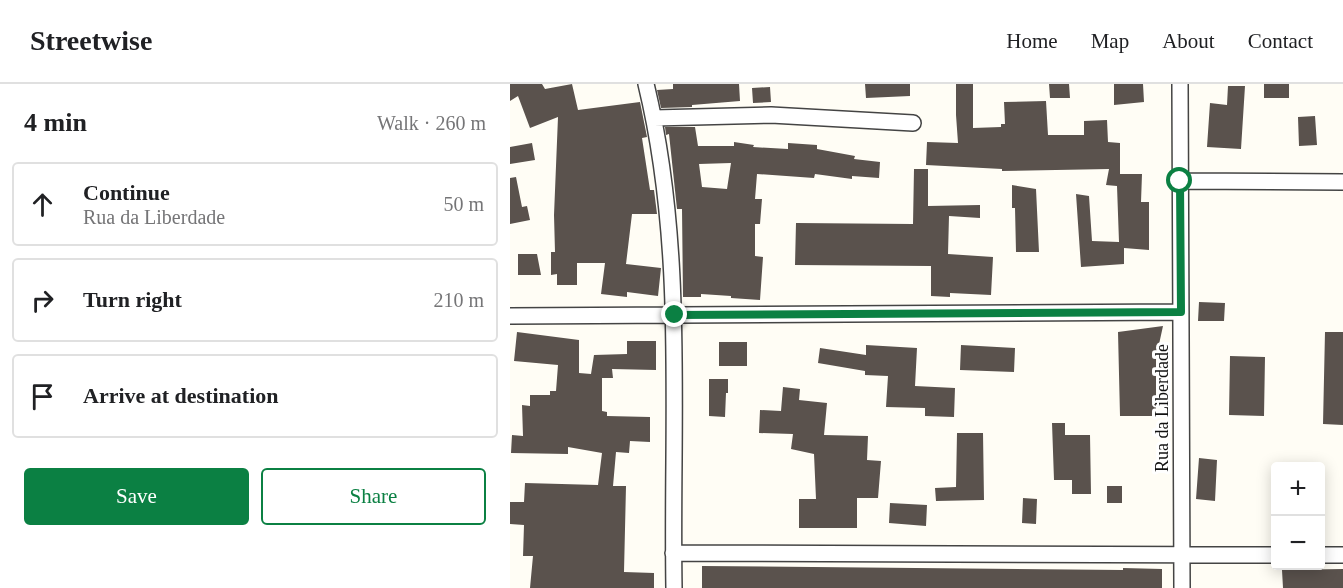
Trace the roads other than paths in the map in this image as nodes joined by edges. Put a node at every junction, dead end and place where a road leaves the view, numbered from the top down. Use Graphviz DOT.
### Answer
graph roads {
  1 [pos="646,84"];
  2 [pos="1180,84"];
  3 [pos="654,118"];
  4 [pos="913,123"];
  5 [pos="1180,181"];
  6 [pos="1343,182"];
  7 [pos="1181,312"];
  8 [pos="675,315"];
  9 [pos="510,316"];
  10 [pos="673,553"];
  11 [pos="1182,555"];
  12 [pos="1271,555"];
  13 [pos="1325,555"];
  14 [pos="1343,555"];
  15 [pos="674,588"];
  16 [pos="1182,588"];
  1 -- 3 [label="street"];
  2 -- 5 [label="street, Rua da Liberdade"];
  3 -- 4 [label="street"];
  3 -- 8 [label="street"];
  5 -- 6 [label="street"];
  5 -- 7 [label="street, Rua da Liberdade"];
  7 -- 8 [label="street"];
  7 -- 11 [label="street, Rua da Liberdade"];
  8 -- 9 [label="street"];
  8 -- 10 [label="street"];
  10 -- 11 [label="street"];
  10 -- 15 [label="street"];
  11 -- 12 [label="street"];
  11 -- 16 [label="street, Rua da Liberdade"];
  13 -- 14 [label="street"];
}
